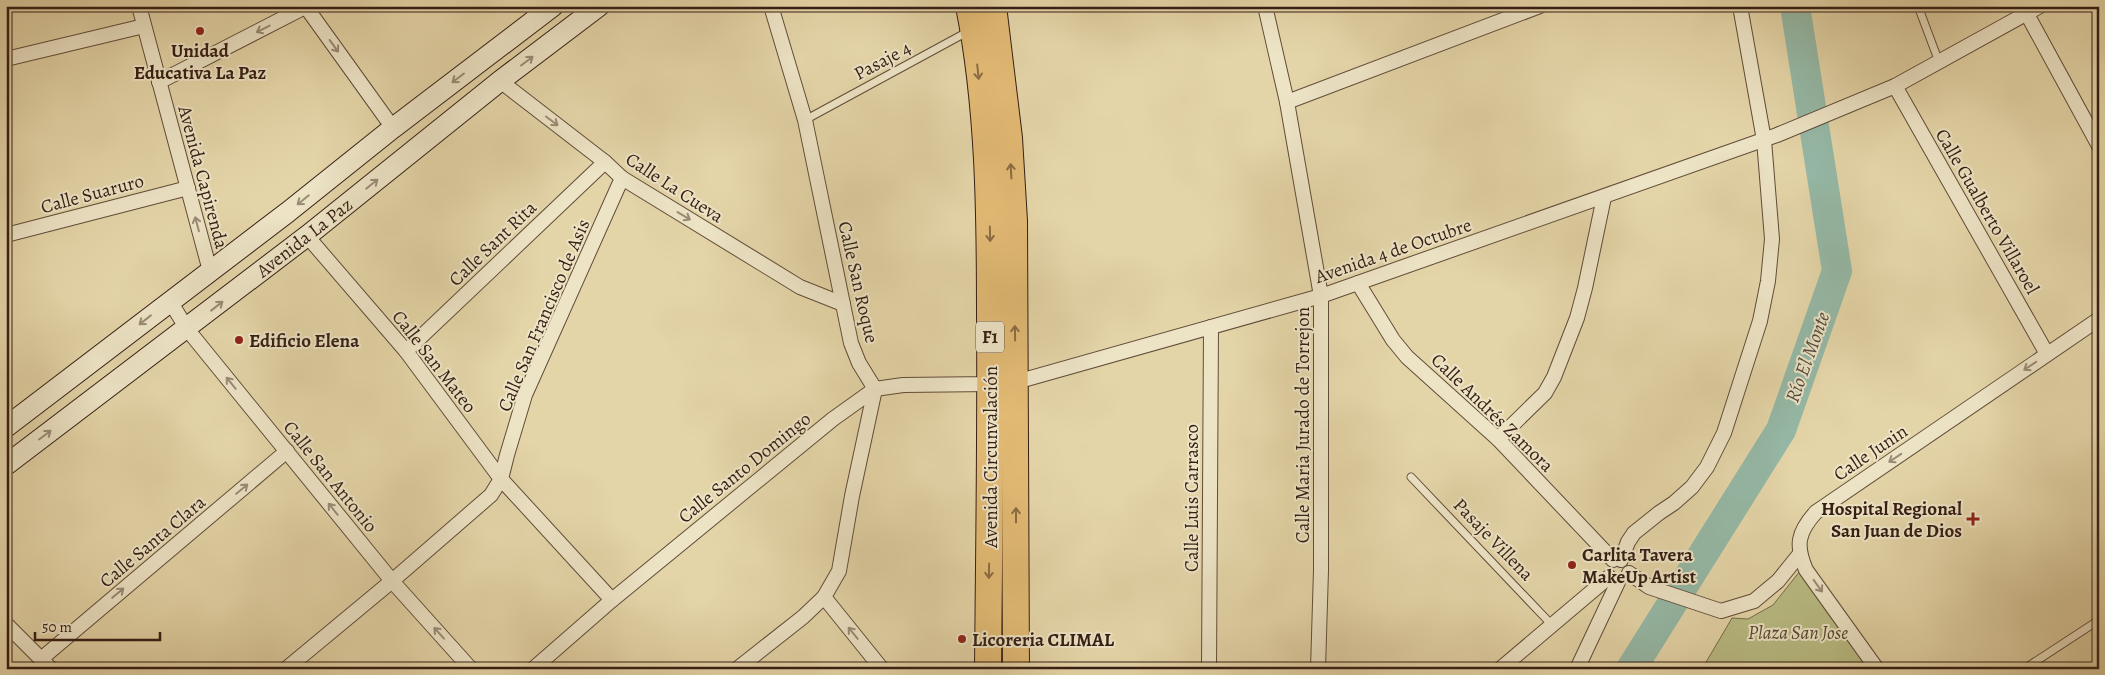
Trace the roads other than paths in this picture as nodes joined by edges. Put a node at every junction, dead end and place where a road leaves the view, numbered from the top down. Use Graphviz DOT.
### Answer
graph roads {
  1 [pos="139,6"];
  2 [pos="306,6"];
  3 [pos="552,6"];
  4 [pos="599,6"];
  5 [pos="771,6"];
  6 [pos="993,6"];
  7 [pos="1265,6"];
  8 [pos="1540,6"];
  9 [pos="1740,6"];
  10 [pos="1918,6"];
  11 [pos="2040,6"];
  12 [pos="2028,14"];
  13 [pos="971,17"];
  14 [pos="144,26"];
  15 [pos="6,60"];
  16 [pos="1939,62"];
  17 [pos="500,81"];
  18 [pos="159,82"];
  19 [pos="1895,86"];
  20 [pos="1288,102"];
  21 [pos="805,120"];
  22 [pos="393,128"];
  23 [pos="1770,138"];
  24 [pos="2099,146"];
  25 [pos="605,162"];
  26 [pos="622,178"];
  27 [pos="188,188"];
  28 [pos="1604,197"];
  29 [pos="6,235"];
  30 [pos="307,236"];
  31 [pos="210,270"];
  32 [pos="1358,283"];
  33 [pos="1321,296"];
  34 [pos="170,301"];
  35 [pos="843,304"];
  36 [pos="2099,319"];
  37 [pos="1211,328"];
  38 [pos="187,329"];
  39 [pos="406,351"];
  40 [pos="2048,354"];
  41 [pos="1003,383"];
  42 [pos="875,389"];
  43 [pos="6,427"];
  44 [pos="1498,439"];
  45 [pos="287,451"];
  46 [pos="6,465"];
  47 [pos="1411,476"];
  48 [pos="501,479"];
  49 [pos="1799,555"];
  50 [pos="1617,560"];
  51 [pos="1629,573"];
  52 [pos="1614,580"];
  53 [pos="392,582"];
  54 [pos="824,597"];
  55 [pos="612,600"];
  56 [pos="2099,620"];
  57 [pos="6,624"];
  58 [pos="1552,625"];
  59 [pos="41,658"];
  60 [pos="51,669"];
  61 [pos="286,669"];
  62 [pos="471,669"];
  63 [pos="533,669"];
  64 [pos="737,669"];
  65 [pos="882,669"];
  66 [pos="988,669"];
  67 [pos="1016,669"];
  68 [pos="1209,669"];
  69 [pos="1318,669"];
  70 [pos="1500,669"];
  71 [pos="1577,669"];
  72 [pos="1877,669"];
  73 [pos="2024,669"];
  1 -- 14 [label="street, Avenida Capirenda"];
  2 -- 18 [label="street, one-way"];
  2 -- 22 [label="street, one-way"];
  3 -- 22 [label="street, Avenida La Paz, one-way"];
  17 -- 4 [label="street, Avenida La Paz, one-way"];
  5 -- 21 [label="street, Calle San Roque"];
  41 -- 6 [label="highway, Avenida Circunvalación / F1, one-way"];
  7 -- 20 [label="street, Calle Maria Jurado de Torrejon"];
  8 -- 20 [label="street"];
  9 -- 23 [label="street"];
  10 -- 16 [label="lane"];
  11 -- 12 [label="street, Avenida 4 de Octubre"];
  12 -- 16 [label="street, Avenida 4 de Octubre"];
  12 -- 24 [label="street"];
  13 -- 21 [label="lane, Pasaje 4"];
  13 -- 41 [label="highway, Avenida Circunvalación / F1, one-way"];
  14 -- 15 [label="street"];
  14 -- 18 [label="street, Avenida Capirenda"];
  16 -- 19 [label="street, Avenida 4 de Octubre"];
  17 -- 25 [label="street, Calle La Cueva, one-way"];
  30 -- 17 [label="street, Avenida La Paz, one-way"];
  18 -- 27 [label="street, Avenida Capirenda"];
  19 -- 23 [label="street, Avenida 4 de Octubre"];
  19 -- 40 [label="street, Calle Gualberto Villaroel"];
  20 -- 33 [label="street, Calle Maria Jurado de Torrejon"];
  21 -- 35 [label="street, Calle San Roque"];
  22 -- 31 [label="street, Avenida La Paz, one-way"];
  23 -- 28 [label="street, Avenida 4 de Octubre"];
  23 -- 50 [label="street"];
  25 -- 26 [label="street, Calle La Cueva"];
  25 -- 39 [label="street, Calle Sant Rita"];
  26 -- 35 [label="street, Calle La Cueva, one-way"];
  26 -- 48 [label="street, Calle San Francisco de Asis"];
  27 -- 29 [label="street, Calle Suaruro"];
  31 -- 27 [label="street, Avenida Capirenda, one-way"];
  28 -- 32 [label="street, Avenida 4 de Octubre"];
  28 -- 44 [label="street"];
  38 -- 30 [label="street, Avenida La Paz, one-way"];
  30 -- 39 [label="street, Calle San Mateo"];
  31 -- 34 [label="street, Avenida La Paz"];
  32 -- 33 [label="street, Avenida 4 de Octubre"];
  32 -- 44 [label="street, Calle Andrés Zamora"];
  33 -- 37 [label="street, Avenida 4 de Octubre"];
  33 -- 69 [label="street, Calle Maria Jurado de Torrejon"];
  34 -- 38 [label="street, Calle San Antonio"];
  34 -- 43 [label="street, Avenida La Paz, one-way"];
  35 -- 42 [label="street, Calle San Roque"];
  36 -- 40 [label="street, Calle Junin"];
  37 -- 41 [label="street, Avenida 4 de Octubre"];
  37 -- 68 [label="street, Calle Luis Carrasco"];
  45 -- 38 [label="street, Calle San Antonio, one-way"];
  46 -- 38 [label="street, Avenida La Paz, one-way"];
  39 -- 48 [label="street, Calle San Mateo"];
  40 -- 49 [label="street, Calle Junin, one-way"];
  41 -- 42 [label="street, Calle Santo Domingo"];
  41 -- 66 [label="highway, Avenida Circunvalación / F1, one-way"];
  67 -- 41 [label="highway, Avenida Circunvalación / F1, one-way"];
  42 -- 54 [label="street"];
  42 -- 55 [label="street, Calle Santo Domingo"];
  44 -- 50 [label="street, Calle Andrés Zamora"];
  53 -- 45 [label="street, Calle San Antonio, one-way"];
  59 -- 45 [label="street, Calle Santa Clara, one-way"];
  47 -- 58 [label="lane, Pasaje Villena"];
  48 -- 53 [label="street, Calle San Francisco de Asis"];
  48 -- 55 [label="street, Calle San Mateo"];
  49 -- 51 [label="street"];
  49 -- 72 [label="street, one-way"];
  50 -- 51 [label="street"];
  50 -- 52 [label="street"];
  51 -- 52 [label="street"];
  52 -- 58 [label="street"];
  52 -- 71 [label="street"];
  53 -- 61 [label="street, Calle San Francisco de Asis"];
  62 -- 53 [label="street, Calle San Antonio, one-way"];
  54 -- 64 [label="street"];
  65 -- 54 [label="street, one-way"];
  55 -- 63 [label="street, Calle Santo Domingo"];
  56 -- 73 [label="lane"];
  57 -- 59 [label="street"];
  58 -- 70 [label="street"];
  59 -- 60 [label="street"];
}
